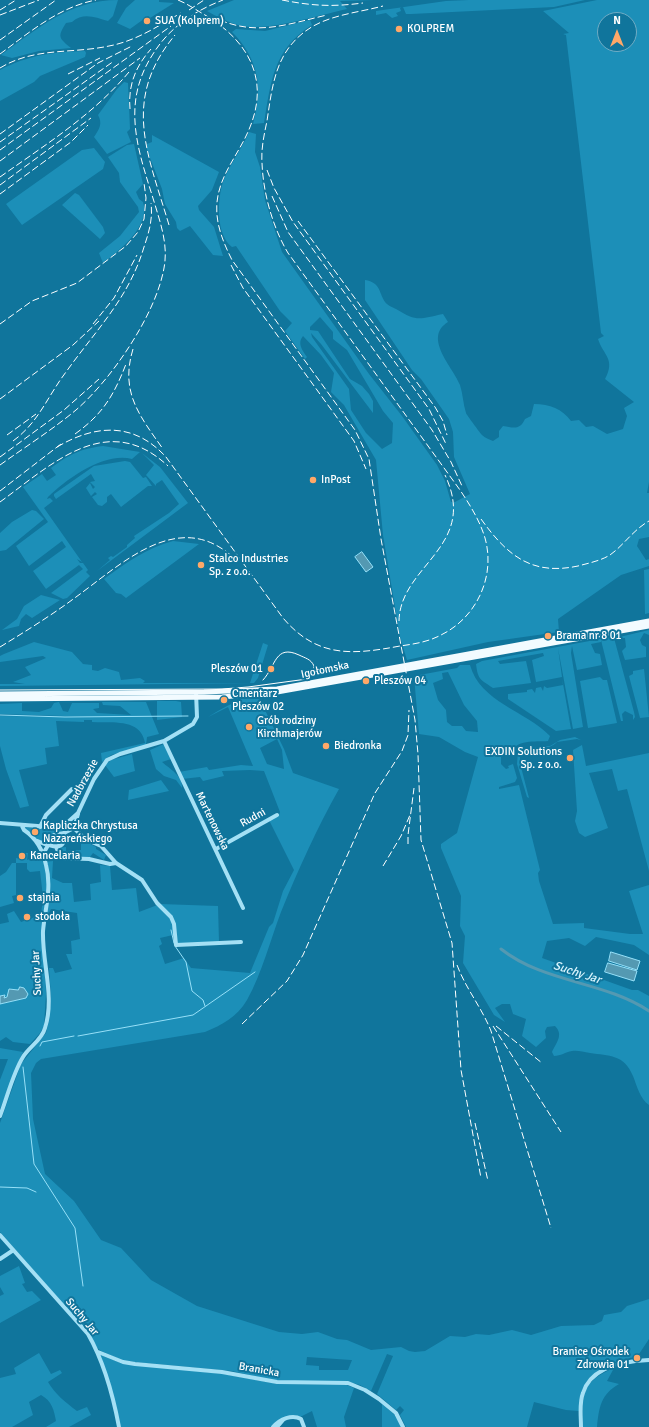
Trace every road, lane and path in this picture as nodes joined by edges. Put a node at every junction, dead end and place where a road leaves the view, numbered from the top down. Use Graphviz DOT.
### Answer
graph roads {
  1 [pos="649,621"];
  2 [pos="649,626"];
  3 [pos="456,659"];
  4 [pos="0,694"];
  5 [pos="196,695"];
  6 [pos="0,699"];
  7 [pos="164,741"];
  8 [pos="72,789"];
  9 [pos="78,813"];
  10 [pos="277,815"];
  11 [pos="0,823"];
  12 [pos="64,823"];
  13 [pos="22,826"];
  14 [pos="40,827"];
  15 [pos="74,828"];
  16 [pos="64,833"];
  17 [pos="36,841"];
  18 [pos="48,845"];
  19 [pos="56,847"];
  20 [pos="216,849"];
  21 [pos="43,854"];
  22 [pos="116,863"];
  23 [pos="243,908"];
  24 [pos="240,942"];
  25 [pos="0,1116"];
  26 [pos="0,1235"];
  27 [pos="12,1251"];
  28 [pos="0,1259"];
  29 [pos="98,1352"];
  30 [pos="649,1360"];
  31 [pos="283,1420"];
  32 [pos="119,1427"];
  33 [pos="273,1427"];
  34 [pos="277,1427"];
  35 [pos="304,1427"];
  36 [pos="403,1427"];
  37 [pos="581,1427"];
  1 -- 3 [label="main road, Igołomska"];
  2 -- 3 [label="main road, Igołomska"];
  3 -- 5 [label="main road, Igołomska"];
  4 -- 5 [label="main road, Igołomska"];
  5 -- 6 [label="main road, Igołomska"];
  5 -- 7 [label="street, Nadbrzezie"];
  7 -- 9 [label="street, Nadbrzezie"];
  7 -- 20 [label="street, Martenowska"];
  8 -- 14 [label="street"];
  9 -- 12 [label="street, Nadbrzezie"];
  9 -- 15 [label="street"];
  10 -- 20 [label="street, Rudni"];
  11 -- 13 [label="street, Nadbrzezie"];
  12 -- 14 [label="street, Nadbrzezie"];
  12 -- 15 [label="street"];
  13 -- 14 [label="street, Nadbrzezie"];
  13 -- 17 [label="street, Suchy Jar"];
  15 -- 16 [label="street"];
  15 -- 22 [label="street"];
  16 -- 18 [label="street"];
  16 -- 19 [label="street"];
  17 -- 18 [label="street"];
  17 -- 21 [label="street, Suchy Jar"];
  18 -- 19 [label="street"];
  18 -- 21 [label="street"];
  19 -- 22 [label="street"];
  20 -- 23 [label="street, Martenowska"];
  21 -- 25 [label="street, Suchy Jar"];
  22 -- 24 [label="street"];
  26 -- 27 [label="street, Suchy Jar"];
  27 -- 28 [label="street"];
  27 -- 29 [label="street, Suchy Jar"];
  29 -- 32 [label="street, Suchy Jar"];
  29 -- 36 [label="street, Branicka"];
  30 -- 37 [label="street"];
  31 -- 33 [label="street"];
  31 -- 34 [label="street"];
  31 -- 35 [label="street"];
}
